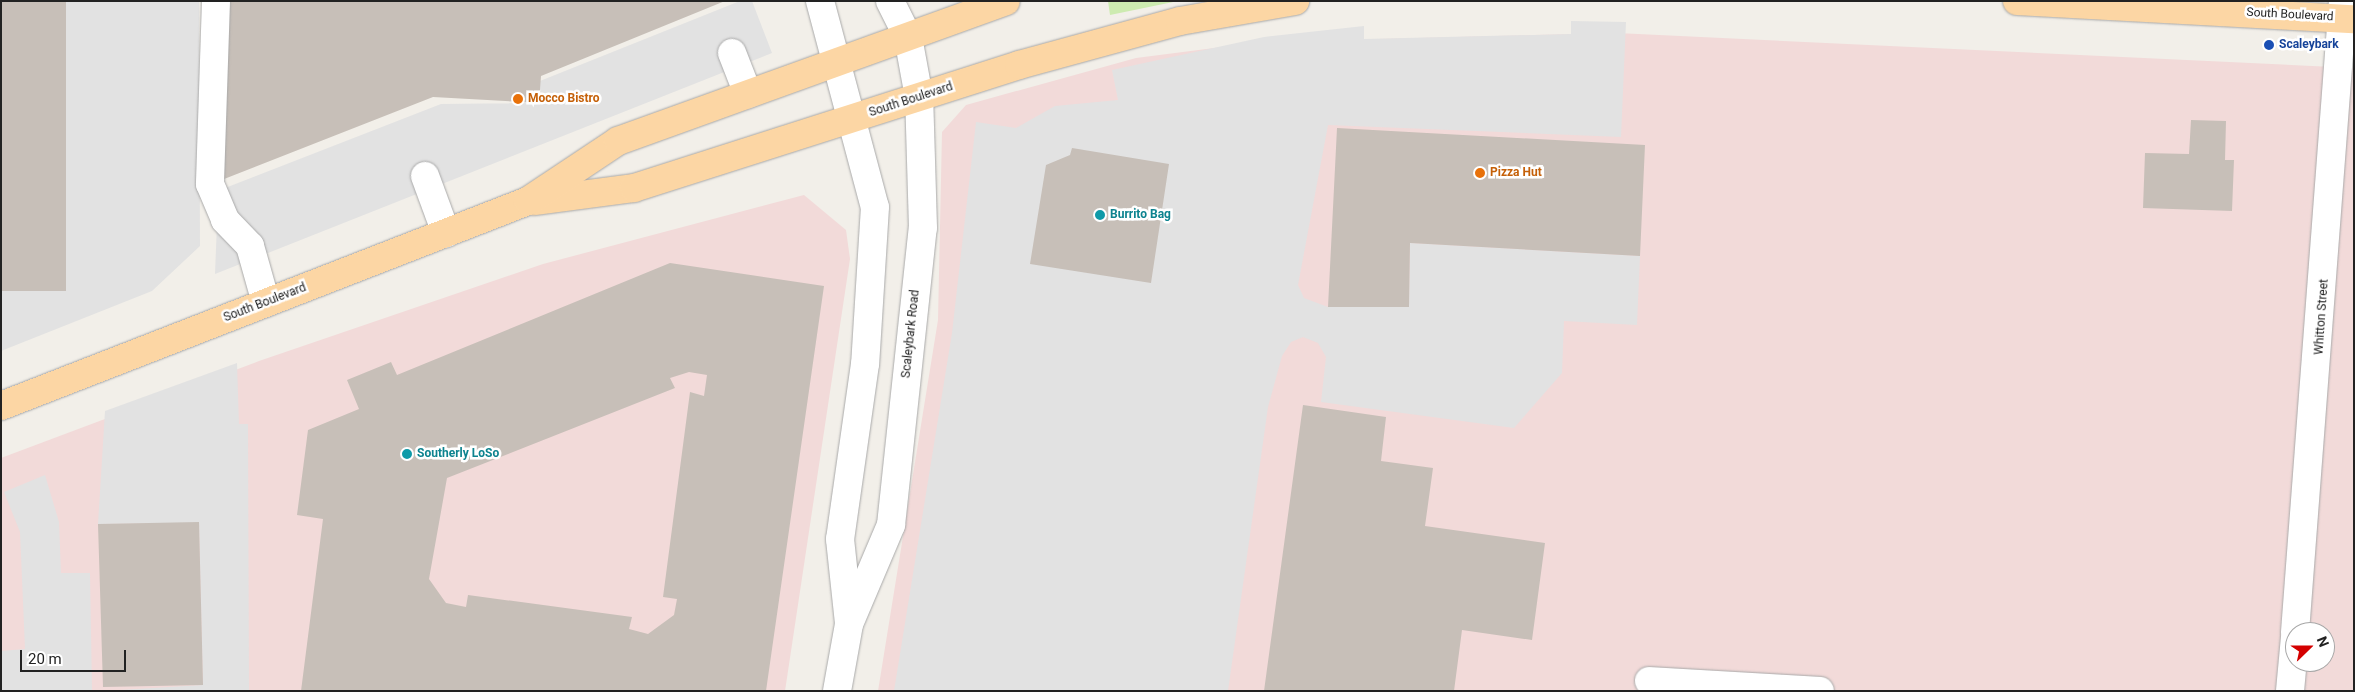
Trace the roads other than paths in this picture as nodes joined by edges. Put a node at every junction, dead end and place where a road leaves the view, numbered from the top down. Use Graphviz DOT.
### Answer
graph roads {
  1 [pos="216,1"];
  2 [pos="820,1"];
  3 [pos="890,1"];
  4 [pos="1006,1"];
  5 [pos="1295,1"];
  6 [pos="2017,1"];
  7 [pos="2346,13"];
  8 [pos="908,37"];
  9 [pos="732,53"];
  10 [pos="840,61"];
  11 [pos="748,94"];
  12 [pos="919,97"];
  13 [pos="854,118"];
  14 [pos="424,176"];
  15 [pos="567,186"];
  16 [pos="446,233"];
  17 [pos="266,303"];
  18 [pos="1,406"];
  19 [pos="2297,622"];
  20 [pos="849,624"];
  21 [pos="2292,672"];
  22 [pos="1649,681"];
  23 [pos="1803,690"];
  24 [pos="837,691"];
  25 [pos="2290,691"];
  1 -- 17 [label="street"];
  2 -- 10 [label="street, Scaleybark Road"];
  3 -- 8 [label="street, Scaleybark Road"];
  4 -- 8 [label="main road, South Boulevard"];
  5 -- 12 [label="main road, South Boulevard"];
  6 -- 7 [label="main road, South Boulevard"];
  7 -- 19 [label="street, Whitton Street"];
  8 -- 10 [label="main road, South Boulevard"];
  8 -- 12 [label="street, Scaleybark Road"];
  9 -- 11 [label="street"];
  10 -- 11 [label="main road, South Boulevard"];
  10 -- 13 [label="street, Scaleybark Road"];
  11 -- 15 [label="main road, South Boulevard"];
  12 -- 13 [label="main road, South Boulevard"];
  12 -- 20 [label="street, Scaleybark Road"];
  13 -- 15 [label="main road, South Boulevard"];
  13 -- 20 [label="street, Scaleybark Road"];
  14 -- 16 [label="street"];
  15 -- 16 [label="main road, South Boulevard"];
  16 -- 17 [label="main road, South Boulevard"];
  17 -- 18 [label="main road, South Boulevard"];
  20 -- 24 [label="street, Scaleybark Road"];
  21 -- 25 [label="street"];
  22 -- 23 [label="street"];
}
